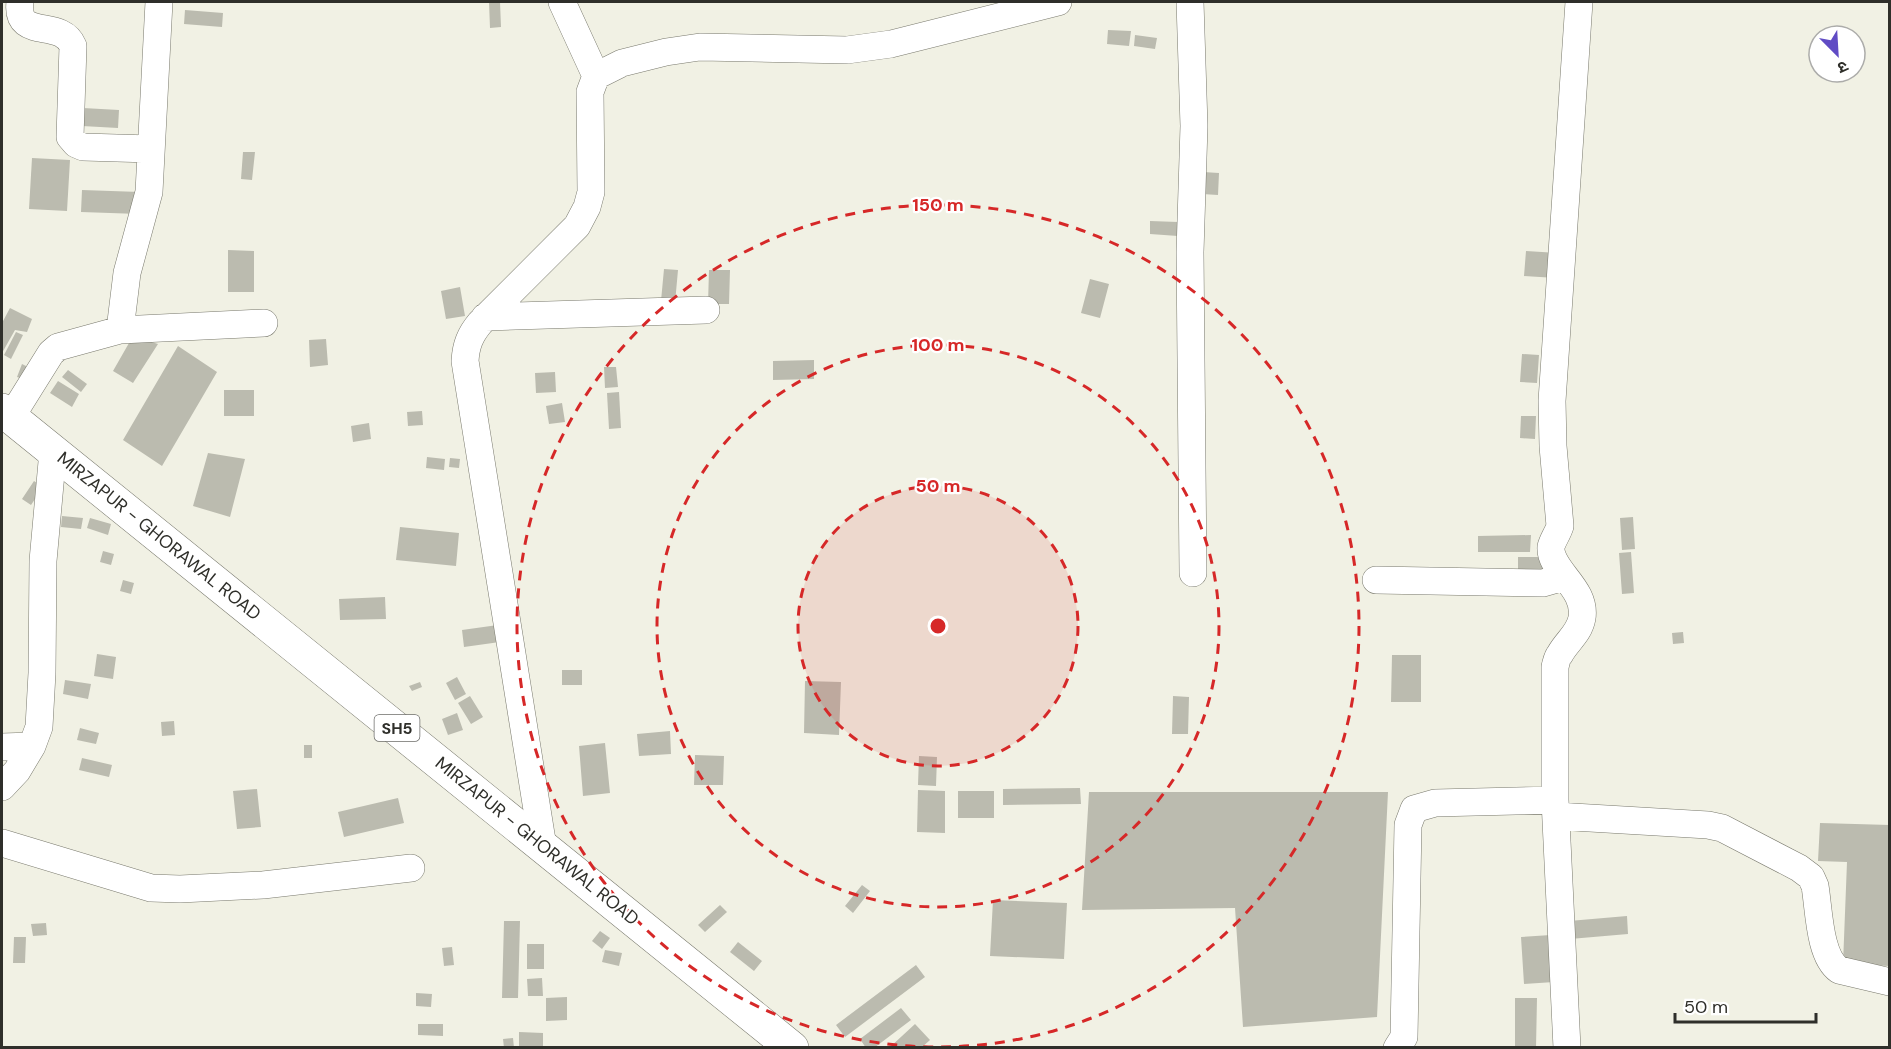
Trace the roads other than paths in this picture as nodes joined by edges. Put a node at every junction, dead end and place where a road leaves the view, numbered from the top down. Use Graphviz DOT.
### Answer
graph roads {
  1 [pos="20,2"];
  2 [pos="159,2"];
  3 [pos="562,2"];
  4 [pos="1058,2"];
  5 [pos="1190,2"];
  6 [pos="1579,2"];
  7 [pos="596,76"];
  8 [pos="152,149"];
  9 [pos="706,310"];
  10 [pos="485,318"];
  11 [pos="264,323"];
  12 [pos="120,330"];
  13 [pos="6,414"];
  14 [pos="53,451"];
  15 [pos="1193,573"];
  16 [pos="1564,577"];
  17 [pos="1376,580"];
  18 [pos="32,746"];
  19 [pos="2,747"];
  20 [pos="2,787"];
  21 [pos="1556,808"];
  22 [pos="2,843"];
  23 [pos="543,847"];
  24 [pos="411,868"];
  25 [pos="1890,982"];
  26 [pos="792,1047"];
  27 [pos="1397,1047"];
  28 [pos="1567,1047"];
  1 -- 8 [label="street"];
  2 -- 8 [label="street"];
  3 -- 7 [label="street"];
  4 -- 7 [label="street"];
  5 -- 15 [label="street"];
  6 -- 16 [label="street"];
  7 -- 10 [label="street"];
  8 -- 12 [label="street"];
  9 -- 10 [label="street"];
  10 -- 23 [label="street"];
  11 -- 12 [label="street"];
  12 -- 13 [label="street"];
  13 -- 14 [label="main road, MIRZAPUR - GHORAWAL ROAD / SH5"];
  14 -- 18 [label="street"];
  14 -- 23 [label="main road, MIRZAPUR - GHORAWAL ROAD / SH5"];
  16 -- 17 [label="street"];
  16 -- 21 [label="street"];
  18 -- 19 [label="street"];
  18 -- 20 [label="street"];
  21 -- 25 [label="street"];
  21 -- 27 [label="street"];
  21 -- 28 [label="street"];
  22 -- 24 [label="street"];
  23 -- 26 [label="main road, MIRZAPUR - GHORAWAL ROAD / SH5"];
}
